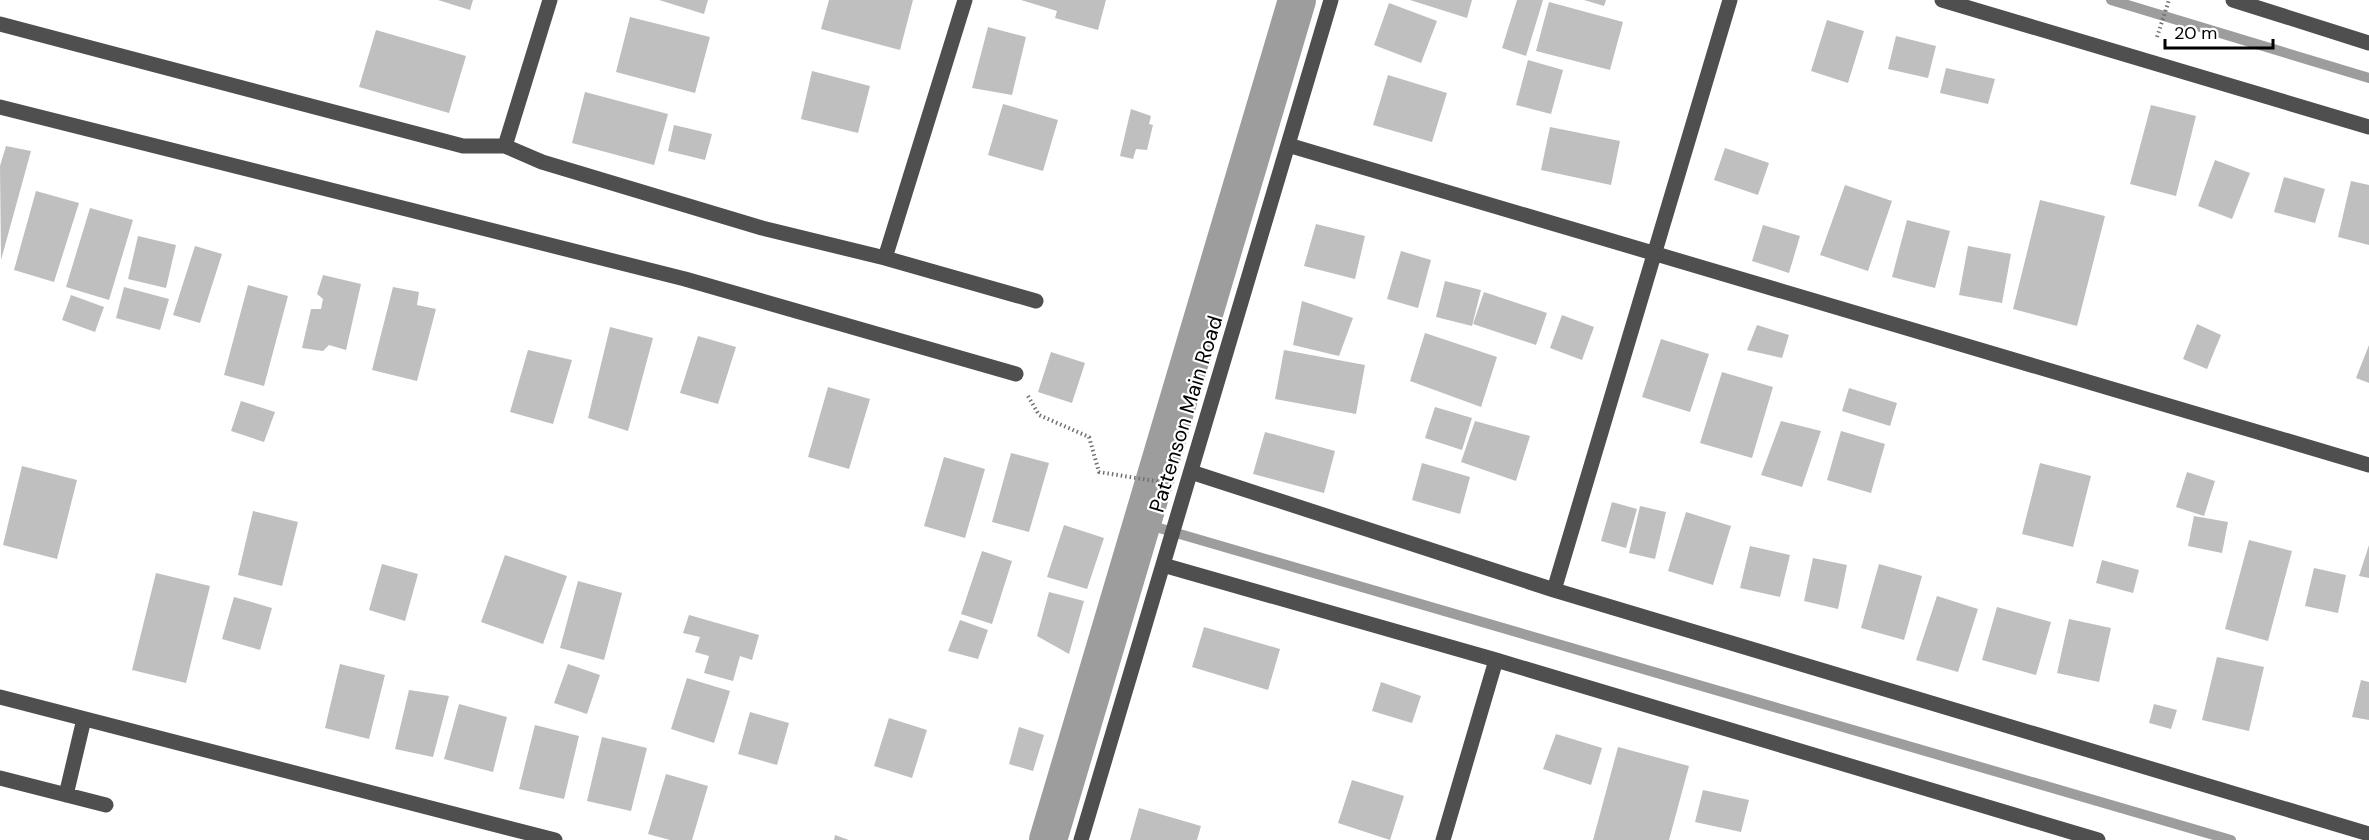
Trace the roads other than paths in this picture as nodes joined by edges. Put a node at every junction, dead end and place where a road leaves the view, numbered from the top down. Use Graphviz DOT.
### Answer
graph roads {
  1 [pos="550,0"];
  2 [pos="964,0"];
  3 [pos="1331,0"];
  4 [pos="1730,0"];
  5 [pos="1941,0"];
  6 [pos="2233,0"];
  7 [pos="0,24"];
  8 [pos="2369,43"];
  9 [pos="0,107"];
  10 [pos="2369,127"];
  11 [pos="1288,145"];
  12 [pos="505,146"];
  13 [pos="1655,252"];
  14 [pos="885,258"];
  15 [pos="1036,301"];
  16 [pos="1016,374"];
  17 [pos="2369,465"];
  18 [pos="1189,479"];
  19 [pos="1163,565"];
  20 [pos="1554,590"];
  21 [pos="1496,660"];
  22 [pos="0,697"];
  23 [pos="84,719"];
  24 [pos="0,778"];
  25 [pos="66,795"];
  26 [pos="106,805"];
  27 [pos="2369,834"];
  28 [pos="555,840"];
  29 [pos="1081,840"];
  30 [pos="1443,840"];
  31 [pos="2098,840"];
  1 -- 12 [label="street"];
  2 -- 14 [label="street"];
  3 -- 11 [label="street, Pattenson Main Road"];
  4 -- 13 [label="street"];
  5 -- 10 [label="street"];
  6 -- 8 [label="street"];
  7 -- 12 [label="street"];
  9 -- 16 [label="street"];
  11 -- 13 [label="street"];
  11 -- 18 [label="street, Pattenson Main Road"];
  12 -- 14 [label="street"];
  13 -- 17 [label="street"];
  13 -- 20 [label="street"];
  14 -- 15 [label="street"];
  18 -- 19 [label="street, Pattenson Main Road"];
  18 -- 20 [label="street"];
  19 -- 21 [label="street"];
  19 -- 29 [label="street, Pattenson Main Road"];
  20 -- 27 [label="street"];
  21 -- 30 [label="street"];
  21 -- 31 [label="street"];
  22 -- 23 [label="street"];
  23 -- 25 [label="street"];
  23 -- 28 [label="street"];
  24 -- 25 [label="street"];
  25 -- 26 [label="street"];
}
